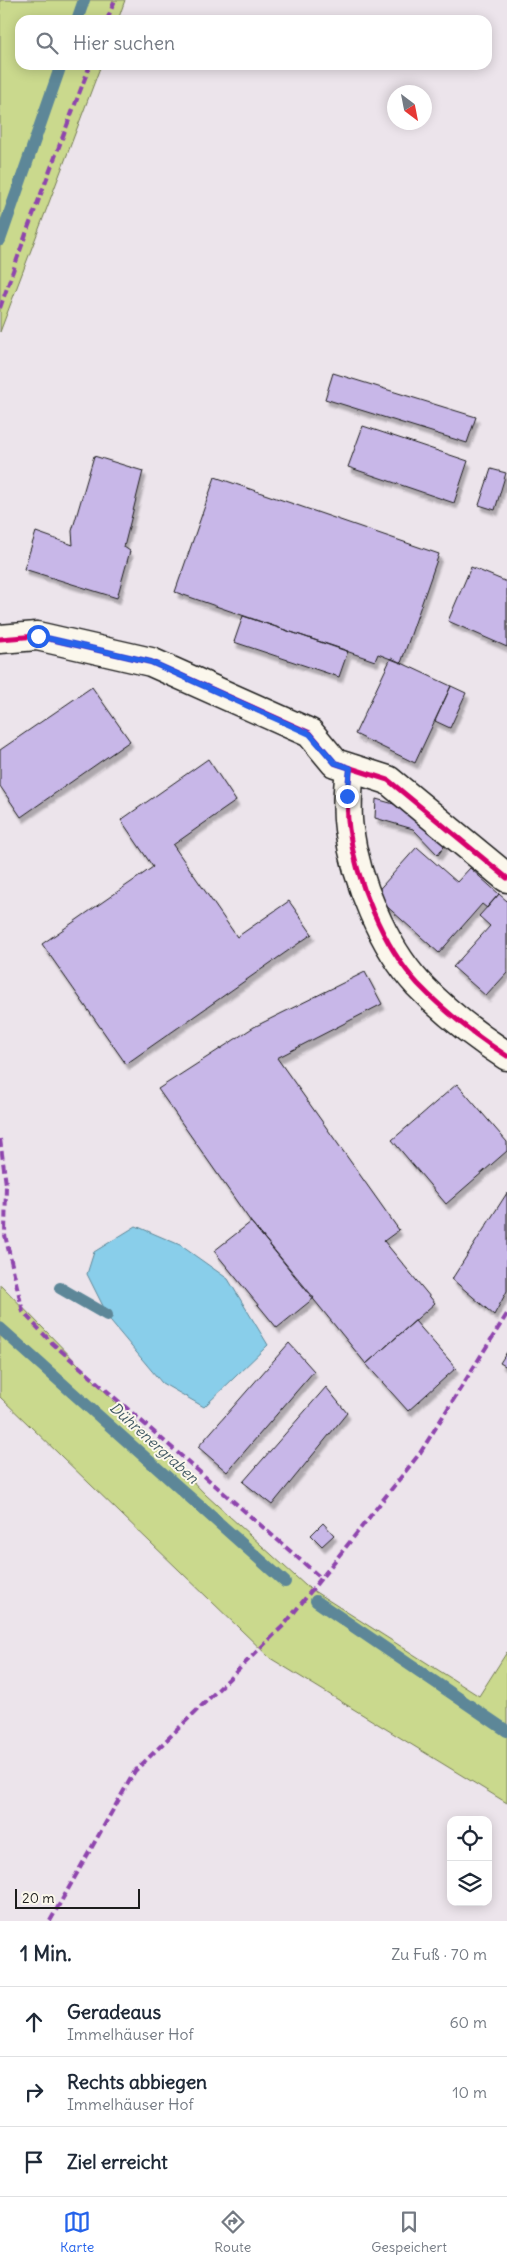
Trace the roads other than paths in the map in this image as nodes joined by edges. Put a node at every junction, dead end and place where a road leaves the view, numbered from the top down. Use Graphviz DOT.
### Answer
graph roads {
  1 [pos="0,639"];
  2 [pos="350,768"];
  3 [pos="507,878"];
  4 [pos="507,1056"];
  1 -- 2 [label="street"];
  2 -- 3 [label="street"];
  2 -- 4 [label="street"];
}
